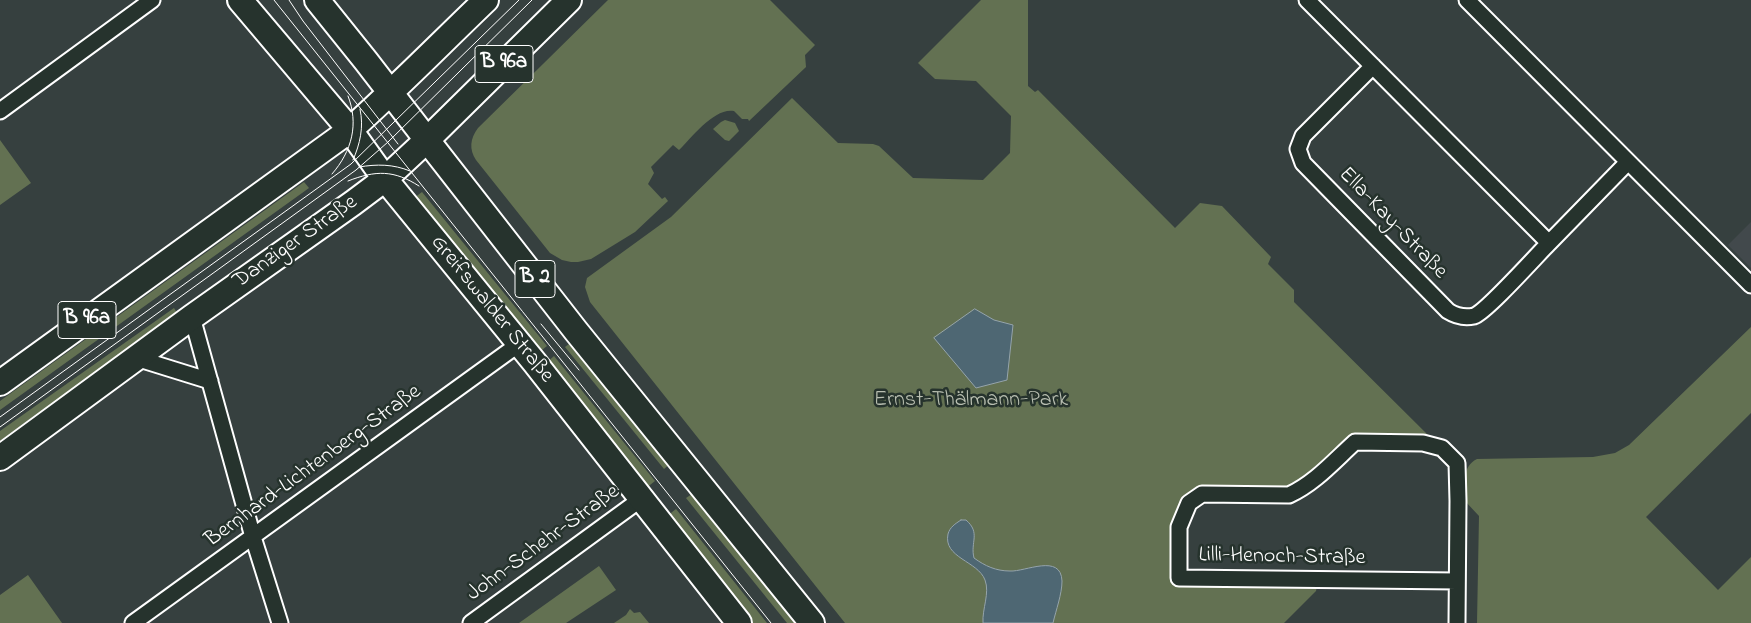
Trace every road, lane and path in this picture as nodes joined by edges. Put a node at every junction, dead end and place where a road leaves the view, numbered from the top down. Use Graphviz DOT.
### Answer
graph roads {
  1 [pos="152,0"];
  2 [pos="240,0"];
  3 [pos="317,0"];
  4 [pos="486,0"];
  5 [pos="569,0"];
  6 [pos="1307,0"];
  7 [pos="1467,0"];
  8 [pos="1373,66"];
  9 [pos="391,92"];
  10 [pos="0,111"];
  11 [pos="350,130"];
  12 [pos="427,140"];
  13 [pos="1627,163"];
  14 [pos="385,178"];
  15 [pos="1549,243"];
  16 [pos="1751,285"];
  17 [pos="192,317"];
  18 [pos="519,344"];
  19 [pos="136,358"];
  20 [pos="210,381"];
  21 [pos="0,383"];
  22 [pos="0,458"];
  23 [pos="641,499"];
  24 [pos="253,537"];
  25 [pos="1457,581"];
  26 [pos="133,623"];
  27 [pos="280,623"];
  28 [pos="471,623"];
  29 [pos="739,623"];
  30 [pos="812,623"];
  31 [pos="1457,623"];
  1 -- 10 [label="street"];
  2 -- 11 [label="main road, Greifswalder Straße / B 2"];
  3 -- 9 [label="main road, B 2"];
  4 -- 9 [label="main road, B 96a"];
  5 -- 12 [label="main road, Danziger Straße / B 96a"];
  6 -- 8 [label="street"];
  7 -- 13 [label="street"];
  8 -- 15 [label="street"];
  8 -- 15 [label="street, Ella-Kay-Straße"];
  9 -- 11 [label="main road, B 96a"];
  9 -- 12 [label="main road, B 2"];
  11 -- 14 [label="main road, Greifswalder Straße / B 2"];
  11 -- 21 [label="main road, B 96a"];
  12 -- 14 [label="main road, Danziger Straße / B 96a"];
  12 -- 30 [label="main road, B 2"];
  13 -- 15 [label="street, Ella-Kay-Straße"];
  13 -- 16 [label="street"];
  14 -- 17 [label="main road, Danziger Straße / B 96a"];
  14 -- 18 [label="main road, Greifswalder Straße / B 2"];
  17 -- 19 [label="main road, Danziger Straße / B 96a"];
  17 -- 20 [label="street"];
  18 -- 23 [label="main road, Greifswalder Straße / B 2"];
  18 -- 24 [label="street, Bernhard-Lichtenberg-Straße"];
  19 -- 20 [label="street"];
  19 -- 22 [label="main road, Danziger Straße / B 96a"];
  20 -- 24 [label="street"];
  23 -- 28 [label="street, John-Schehr-Straße"];
  23 -- 29 [label="main road, Greifswalder Straße / B 2"];
  24 -- 26 [label="street, Bernhard-Lichtenberg-Straße"];
  24 -- 27 [label="street"];
  25 -- 25 [label="street, Lilli-Henoch-Straße"];
  25 -- 31 [label="street, Lilli-Henoch-Straße"];
}
